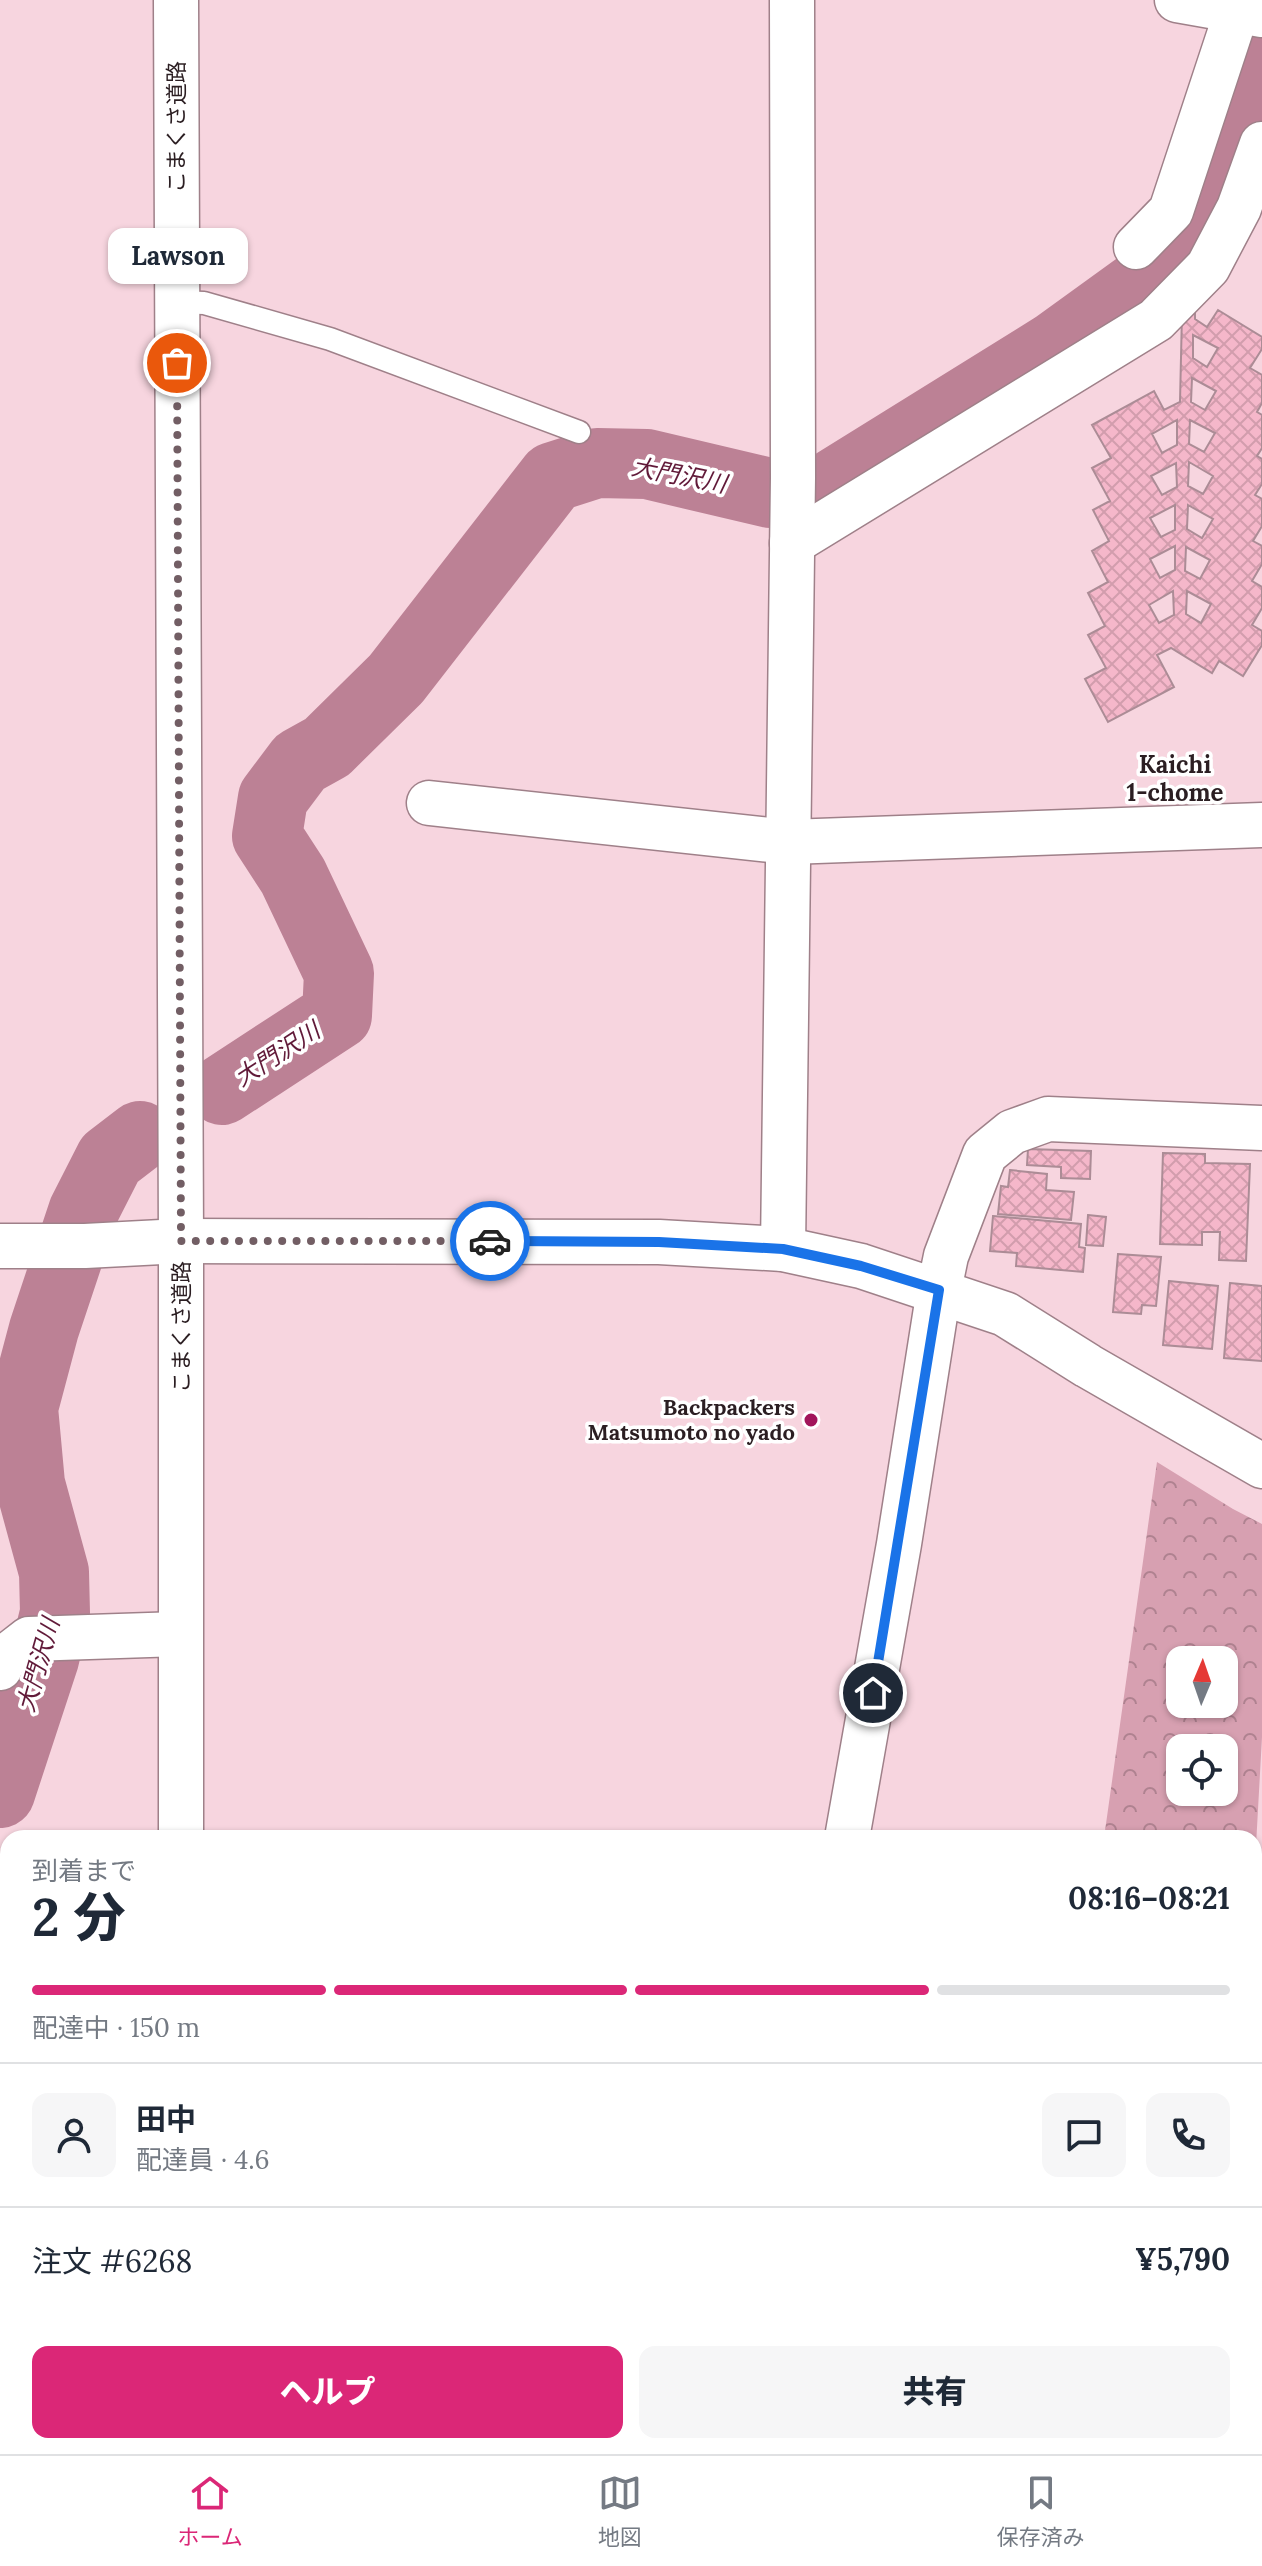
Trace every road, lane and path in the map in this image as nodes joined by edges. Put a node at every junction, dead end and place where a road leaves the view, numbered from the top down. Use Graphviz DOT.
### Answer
graph roads {
  1 [pos="176,0"];
  2 [pos="792,0"];
  3 [pos="1177,0"];
  4 [pos="1250,13"];
  5 [pos="1262,144"];
  6 [pos="1136,247"];
  7 [pos="177,302"];
  8 [pos="579,432"];
  9 [pos="792,511"];
  10 [pos="429,803"];
  11 [pos="1262,825"];
  12 [pos="789,842"];
  13 [pos="1262,1128"];
  14 [pos="181,1241"];
  15 [pos="0,1246"];
  16 [pos="783,1249"];
  17 [pos="939,1290"];
  18 [pos="1262,1466"];
  19 [pos="179,1634"];
  20 [pos="14,1654"];
  21 [pos="181,1830"];
  22 [pos="848,1830"];
  1 -- 7 [label="street, こまくさ道路"];
  2 -- 9 [label="street"];
  3 -- 4 [label="street"];
  4 -- 6 [label="street"];
  5 -- 9 [label="street"];
  7 -- 8 [label="lane"];
  7 -- 14 [label="street, こまくさ道路"];
  9 -- 12 [label="street"];
  10 -- 12 [label="street"];
  11 -- 12 [label="street"];
  12 -- 16 [label="street"];
  13 -- 17 [label="street"];
  14 -- 15 [label="street"];
  14 -- 16 [label="street"];
  14 -- 19 [label="street, こまくさ道路"];
  16 -- 17 [label="street"];
  17 -- 18 [label="street"];
  17 -- 22 [label="street"];
  19 -- 20 [label="street"];
  19 -- 21 [label="street, こまくさ道路"];
}
